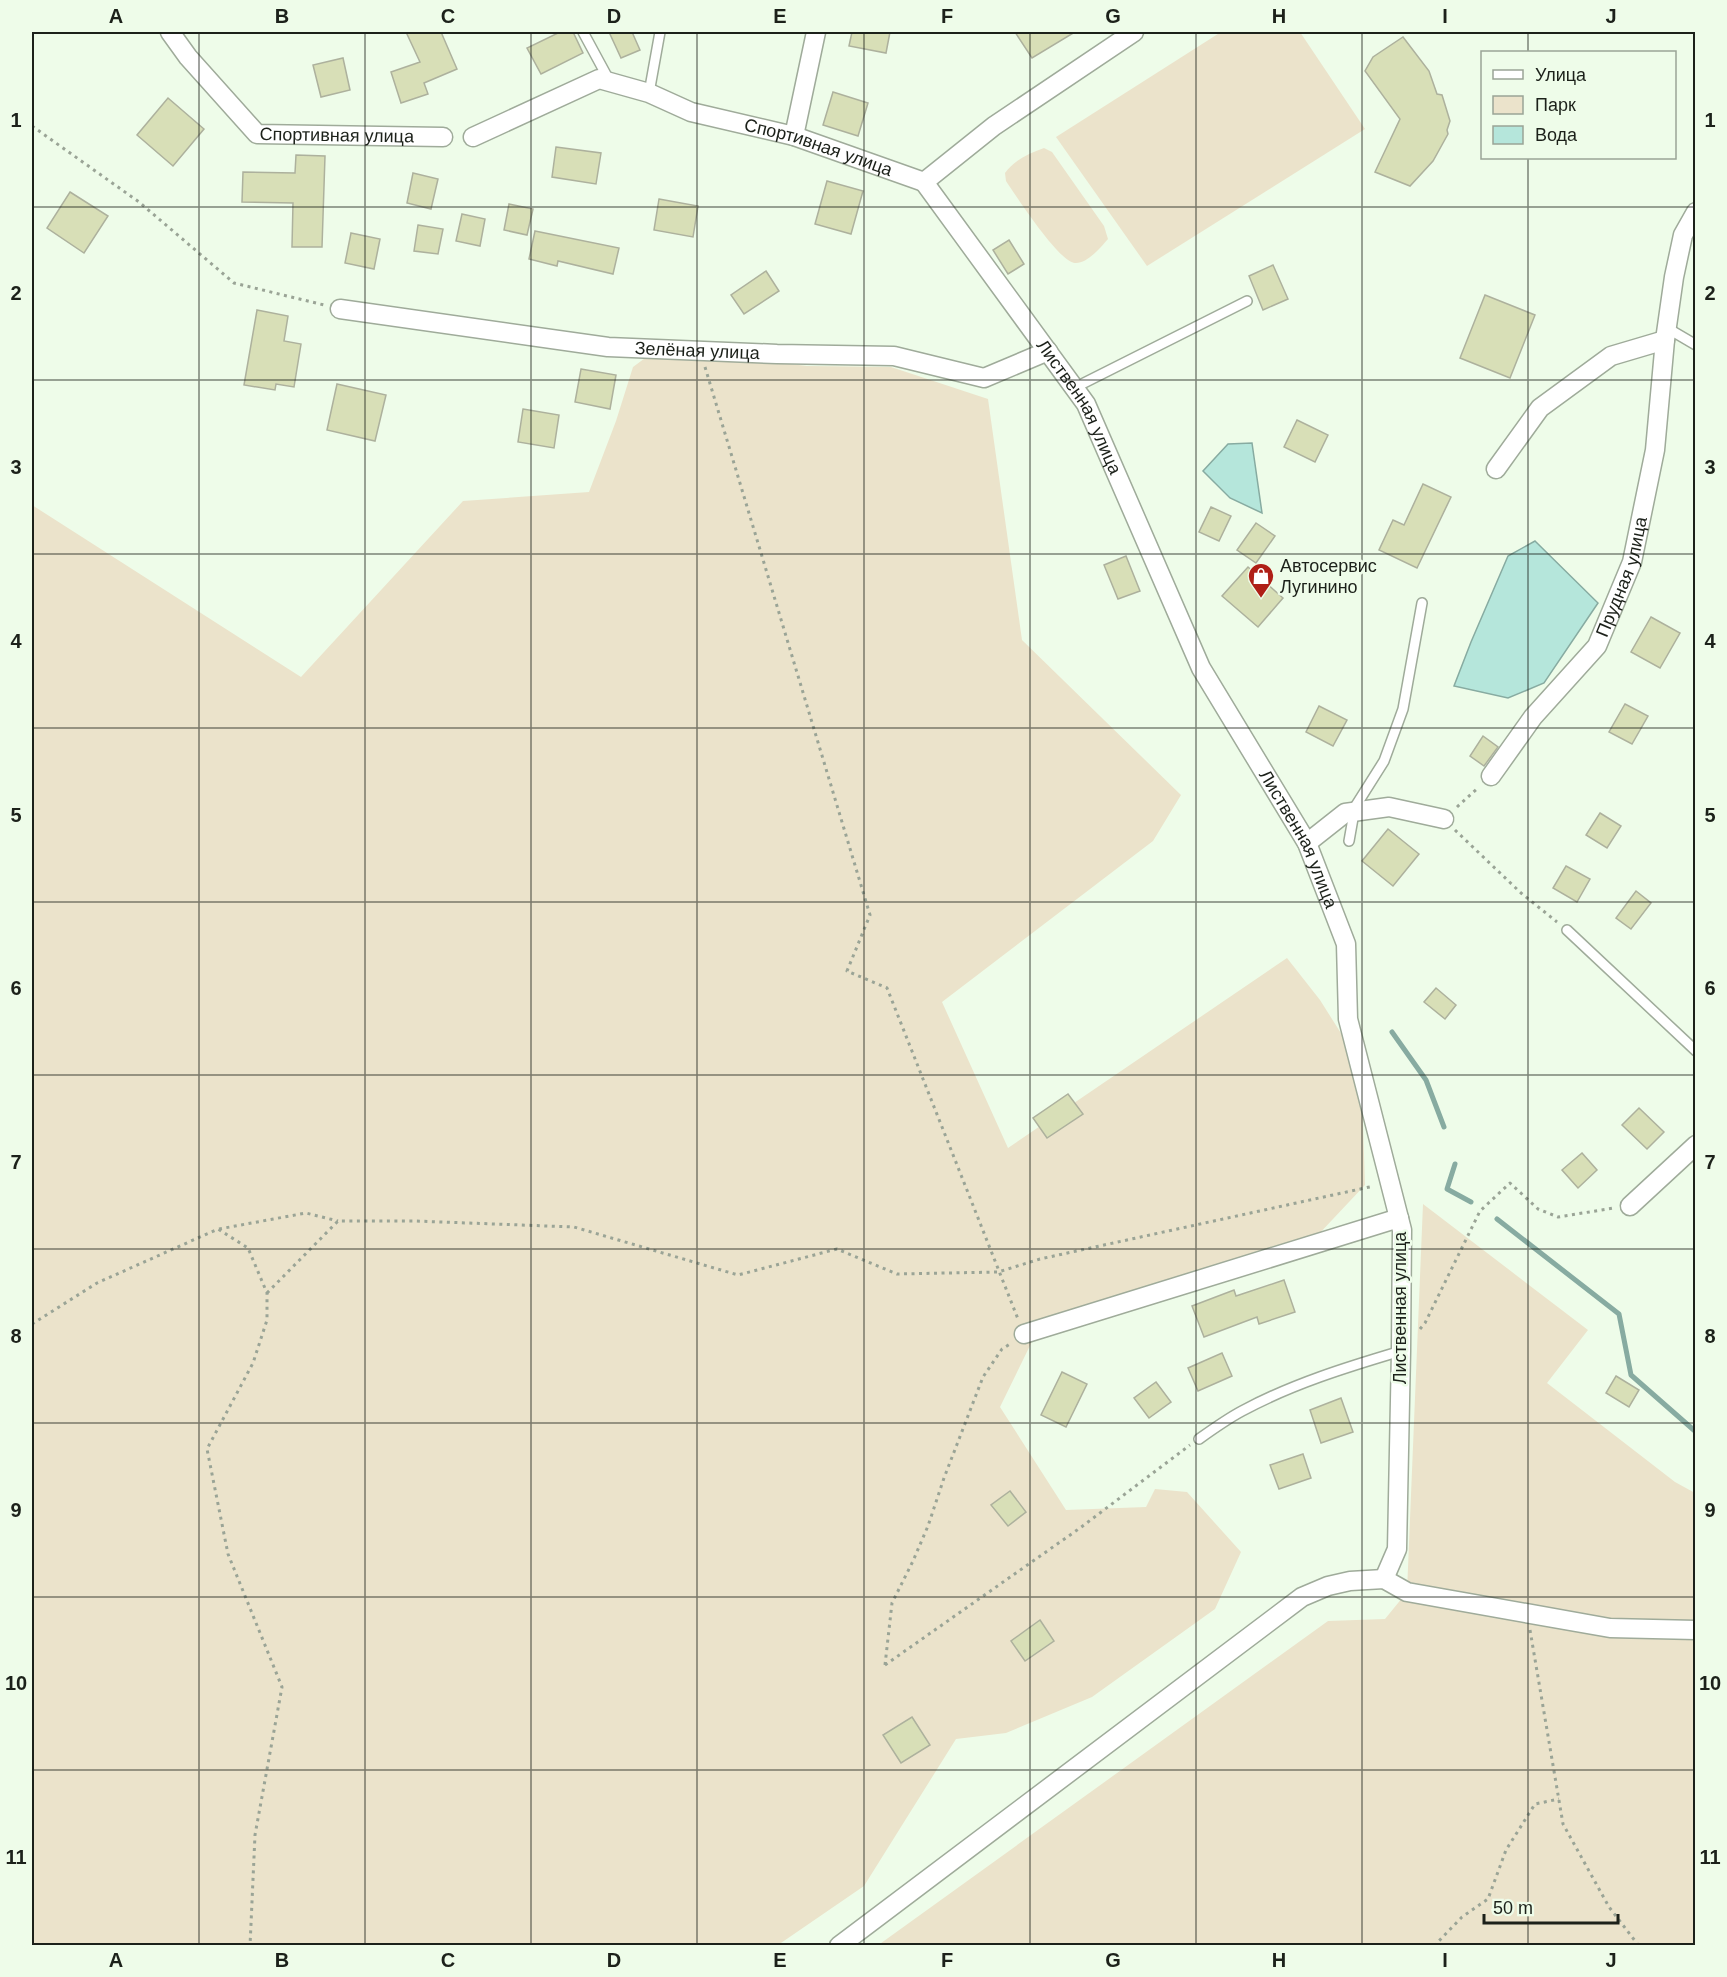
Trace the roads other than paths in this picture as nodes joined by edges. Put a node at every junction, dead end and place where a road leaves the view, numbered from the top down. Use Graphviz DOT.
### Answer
graph roads {
  1 [pos="170,32"];
  2 [pos="584,32"];
  3 [pos="660,32"];
  4 [pos="816,32"];
  5 [pos="1134,32"];
  6 [pos="610,82"];
  7 [pos="649,93"];
  8 [pos="794,136"];
  9 [pos="443,137"];
  10 [pos="473,137"];
  11 [pos="924,182"];
  12 [pos="1695,212"];
  13 [pos="1247,301"];
  14 [pos="340,309"];
  15 [pos="1666,334"];
  16 [pos="1695,345"];
  17 [pos="1048,351"];
  18 [pos="1074,388"];
  19 [pos="1496,469"];
  20 [pos="1422,603"];
  21 [pos="1491,776"];
  22 [pos="1354,811"];
  23 [pos="1444,819"];
  24 [pos="1349,842"];
  25 [pos="1307,843"];
  26 [pos="1567,930"];
  27 [pos="1695,1051"];
  28 [pos="1695,1145"];
  29 [pos="1630,1206"];
  30 [pos="1399,1218"];
  31 [pos="1024,1334"];
  32 [pos="1401,1351"];
  33 [pos="1199,1438"];
  34 [pos="1384,1579"];
  35 [pos="1695,1630"];
  36 [pos="838,1946"];
  1 -- 9 [label="street, Спортивная улица"];
  2 -- 6 [label="lane"];
  3 -- 7 [label="lane"];
  4 -- 8 [label="street"];
  5 -- 11 [label="street"];
  6 -- 7 [label="street, Спортивная улица"];
  6 -- 10 [label="street, Спортивная улица"];
  7 -- 8 [label="street, Спортивная улица"];
  8 -- 11 [label="street, Спортивная улица"];
  11 -- 17 [label="street, Лиственная улица"];
  12 -- 15 [label="street, Прудная улица"];
  13 -- 18 [label="lane"];
  14 -- 17 [label="street, Зелёная улица"];
  15 -- 16 [label="lane"];
  15 -- 19 [label="street"];
  15 -- 21 [label="street, Прудная улица"];
  17 -- 18 [label="street, Лиственная улица"];
  18 -- 25 [label="street, Лиственная улица"];
  20 -- 22 [label="lane"];
  22 -- 23 [label="street"];
  22 -- 24 [label="lane"];
  22 -- 25 [label="street"];
  25 -- 30 [label="street, Лиственная улица"];
  26 -- 27 [label="lane"];
  28 -- 29 [label="street"];
  30 -- 31 [label="street"];
  30 -- 32 [label="street, Лиственная улица"];
  32 -- 33 [label="lane"];
  32 -- 34 [label="street, Лиственная улица"];
  34 -- 35 [label="street"];
  34 -- 36 [label="street"];
}
